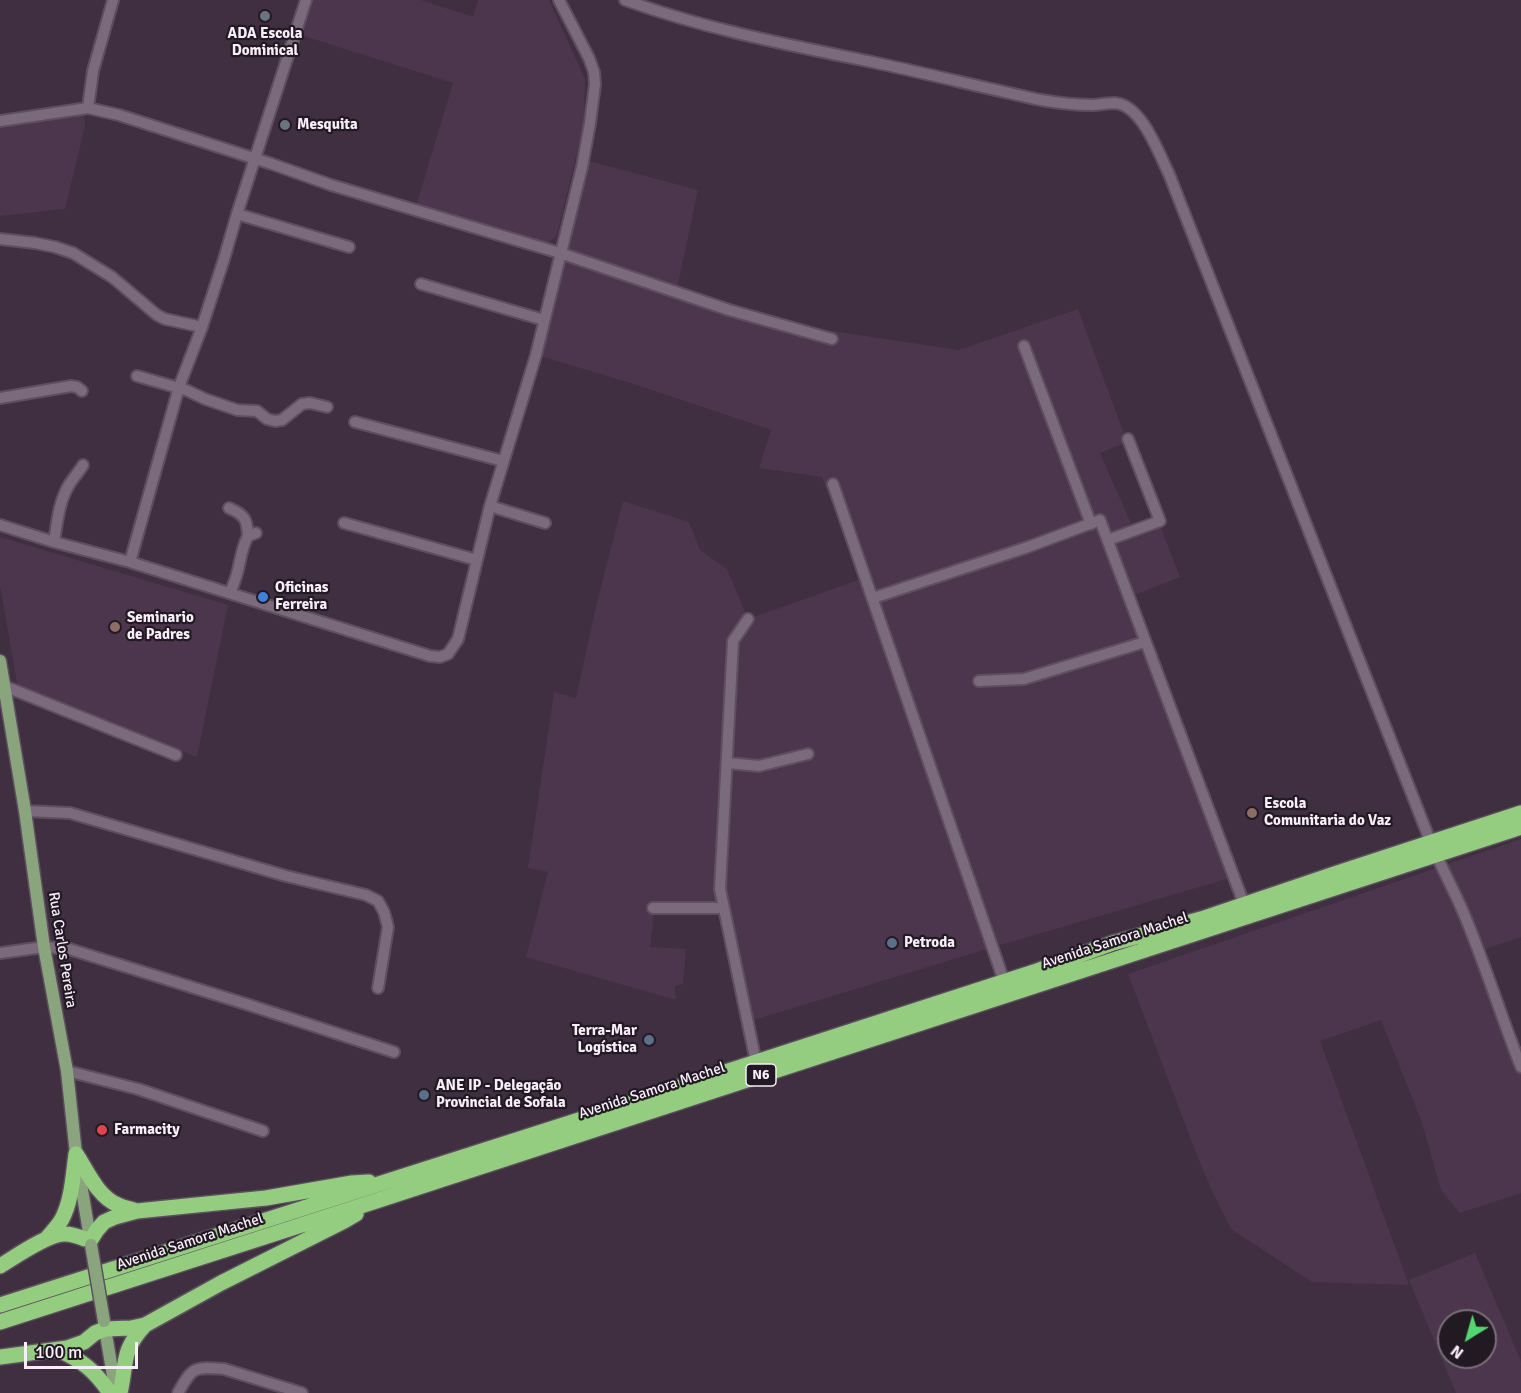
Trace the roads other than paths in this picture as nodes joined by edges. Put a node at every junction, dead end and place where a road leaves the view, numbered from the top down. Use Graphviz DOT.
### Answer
graph roads {
  1 [pos="113,0"];
  2 [pos="306,0"];
  3 [pos="559,0"];
  4 [pos="625,0"];
  5 [pos="88,108"];
  6 [pos="0,121"];
  7 [pos="254,158"];
  8 [pos="237,214"];
  9 [pos="0,239"];
  10 [pos="349,248"];
  11 [pos="560,253"];
  12 [pos="421,284"];
  13 [pos="544,320"];
  14 [pos="202,327"];
  15 [pos="832,339"];
  16 [pos="1024,346"];
  17 [pos="137,376"];
  18 [pos="179,387"];
  19 [pos="82,391"];
  20 [pos="0,398"];
  21 [pos="327,407"];
  22 [pos="355,422"];
  23 [pos="1128,439"];
  24 [pos="503,461"];
  25 [pos="83,465"];
  26 [pos="833,484"];
  27 [pos="490,506"];
  28 [pos="229,508"];
  29 [pos="344,523"];
  30 [pos="545,523"];
  31 [pos="1091,524"];
  32 [pos="0,525"];
  33 [pos="1108,540"];
  34 [pos="54,542"];
  35 [pos="477,560"];
  36 [pos="130,562"];
  37 [pos="230,594"];
  38 [pos="873,598"];
  39 [pos="748,619"];
  40 [pos="1146,642"];
  41 [pos="0,661"];
  42 [pos="979,681"];
  43 [pos="4,694"];
  44 [pos="808,754"];
  45 [pos="176,755"];
  46 [pos="727,763"];
  47 [pos="25,811"];
  48 [pos="1521,813"];
  49 [pos="1521,827"];
  50 [pos="1433,848"];
  51 [pos="1244,904"];
  52 [pos="653,908"];
  53 [pos="723,908"];
  54 [pos="44,947"];
  55 [pos="0,952"];
  56 [pos="1004,981"];
  57 [pos="378,988"];
  58 [pos="394,1052"];
  59 [pos="756,1062"];
  60 [pos="1521,1067"];
  61 [pos="68,1071"];
  62 [pos="263,1131"];
  63 [pos="76,1154"];
  64 [pos="384,1182"];
  65 [pos="376,1201"];
  66 [pos="137,1211"];
  67 [pos="47,1238"];
  68 [pos="91,1243"];
  69 [pos="0,1266"];
  70 [pos="0,1305"];
  71 [pos="0,1322"];
  72 [pos="104,1325"];
  73 [pos="145,1325"];
  74 [pos="58,1350"];
  75 [pos="0,1358"];
  76 [pos="110,1393"];
  77 [pos="118,1393"];
  78 [pos="178,1393"];
  79 [pos="302,1393"];
  1 -- 5 [label="street"];
  2 -- 7 [label="street"];
  3 -- 11 [label="street"];
  4 -- 50 [label="street"];
  5 -- 6 [label="street"];
  5 -- 7 [label="street"];
  7 -- 8 [label="street"];
  7 -- 11 [label="street"];
  8 -- 10 [label="street"];
  8 -- 14 [label="street"];
  9 -- 14 [label="street"];
  11 -- 13 [label="street"];
  11 -- 15 [label="street"];
  12 -- 13 [label="street"];
  13 -- 24 [label="street"];
  14 -- 18 [label="street"];
  16 -- 31 [label="street"];
  17 -- 18 [label="street"];
  18 -- 21 [label="street"];
  18 -- 36 [label="street"];
  19 -- 20 [label="street"];
  22 -- 24 [label="street"];
  23 -- 33 [label="street"];
  24 -- 27 [label="street"];
  25 -- 34 [label="street"];
  26 -- 38 [label="street"];
  27 -- 30 [label="street"];
  27 -- 35 [label="street"];
  28 -- 37 [label="street"];
  29 -- 35 [label="street"];
  31 -- 33 [label="street"];
  31 -- 38 [label="street"];
  32 -- 34 [label="street"];
  33 -- 40 [label="street"];
  34 -- 36 [label="street"];
  35 -- 37 [label="street"];
  36 -- 37 [label="street"];
  38 -- 56 [label="street"];
  39 -- 46 [label="street"];
  40 -- 42 [label="street"];
  40 -- 51 [label="street"];
  41 -- 43 [label="main road, Rua Carlos Pereira"];
  43 -- 45 [label="street"];
  43 -- 47 [label="main road, Rua Carlos Pereira"];
  44 -- 46 [label="street"];
  46 -- 53 [label="street"];
  47 -- 54 [label="main road, Rua Carlos Pereira"];
  47 -- 57 [label="street"];
  48 -- 50 [label="highway, Avenida Samora Machel / N6"];
  49 -- 50 [label="highway, Avenida Samora Machel / N6"];
  50 -- 51 [label="highway, Avenida Samora Machel / N6"];
  50 -- 60 [label="street"];
  50 -- 65 [label="highway, Avenida Samora Machel / N6"];
  51 -- 56 [label="highway, Avenida Samora Machel / N6"];
  52 -- 53 [label="street"];
  53 -- 59 [label="street"];
  54 -- 55 [label="street"];
  54 -- 58 [label="street"];
  54 -- 61 [label="main road, Rua Carlos Pereira"];
  56 -- 59 [label="highway, Avenida Samora Machel / N6"];
  59 -- 64 [label="highway, Avenida Samora Machel / N6"];
  61 -- 62 [label="street"];
  61 -- 63 [label="main road, Rua Carlos Pereira"];
  63 -- 66 [label="highway"];
  63 -- 67 [label="highway"];
  63 -- 68 [label="main road, Rua Carlos Pereira"];
  64 -- 66 [label="highway"];
  64 -- 70 [label="highway, Avenida Samora Machel / N6"];
  65 -- 71 [label="highway, Avenida Samora Machel / N6"];
  65 -- 73 [label="highway"];
  66 -- 68 [label="highway"];
  67 -- 68 [label="highway"];
  67 -- 69 [label="highway"];
  68 -- 72 [label="main road, Rua Carlos Pereira, bridge"];
  72 -- 73 [label="highway"];
  72 -- 74 [label="highway"];
  72 -- 77 [label="main road, Rua Carlos Pereira"];
  73 -- 77 [label="highway"];
  74 -- 75 [label="highway"];
  74 -- 76 [label="highway"];
  78 -- 79 [label="street"];
}
